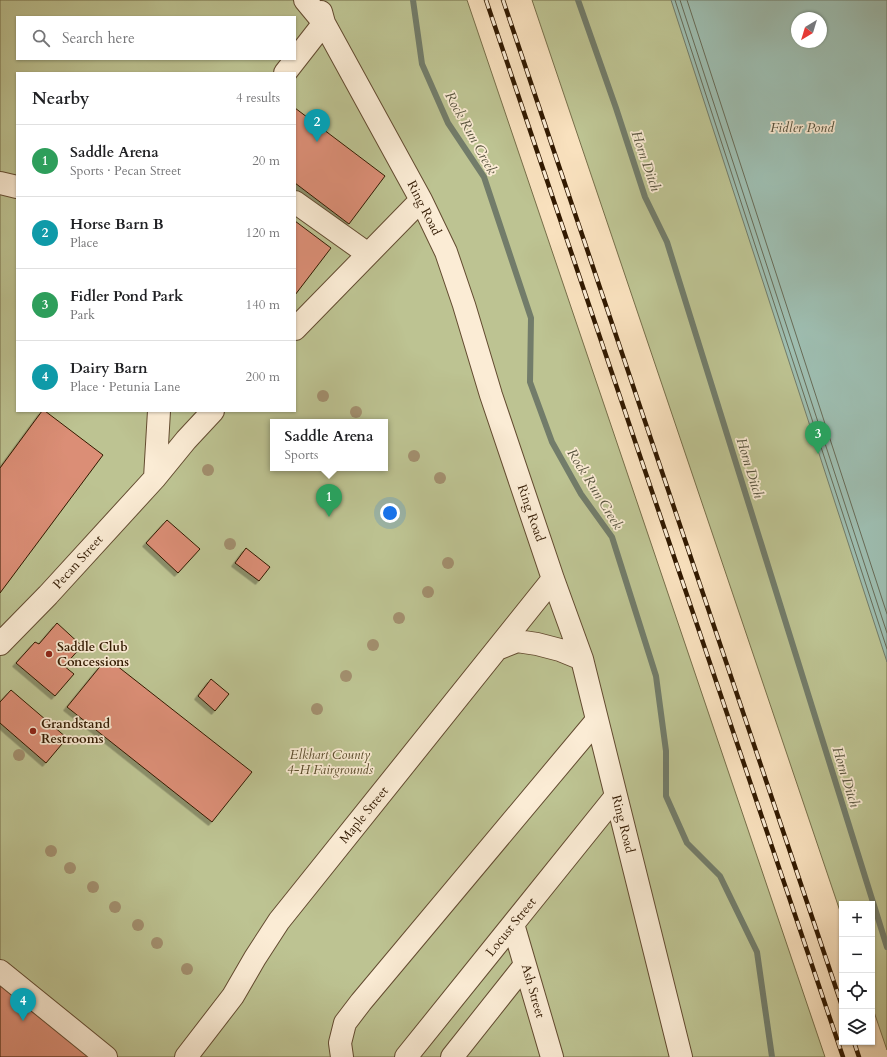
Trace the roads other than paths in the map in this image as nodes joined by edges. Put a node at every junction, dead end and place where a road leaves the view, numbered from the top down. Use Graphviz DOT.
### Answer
graph roads {
  1 [pos="305,0"];
  2 [pos="317,0"];
  3 [pos="324,24"];
  4 [pos="296,59"];
  5 [pos="295,60"];
  6 [pos="286,72"];
  7 [pos="0,183"];
  8 [pos="16,188"];
  9 [pos="421,200"];
  10 [pos="296,203"];
  11 [pos="368,254"];
  12 [pos="297,324"];
  13 [pos="159,412"];
  14 [pos="212,412"];
  15 [pos="155,478"];
  16 [pos="553,579"];
  17 [pos="0,644"];
  18 [pos="497,649"];
  19 [pos="582,659"];
  20 [pos="597,720"];
  21 [pos="616,796"];
  22 [pos="513,924"];
  23 [pos="525,965"];
  24 [pos="0,971"];
  25 [pos="106,1057"];
  26 [pos="186,1057"];
  27 [pos="342,1057"];
  28 [pos="406,1057"];
  29 [pos="452,1057"];
  30 [pos="552,1057"];
  31 [pos="681,1057"];
  1 -- 3 [label="street, Ring Road"];
  2 -- 3 [label="street"];
  3 -- 4 [label="street"];
  3 -- 9 [label="street, Ring Road"];
  5 -- 6 [label="street"];
  7 -- 8 [label="street"];
  9 -- 11 [label="street"];
  9 -- 16 [label="street, Ring Road"];
  10 -- 11 [label="street"];
  11 -- 12 [label="street"];
  13 -- 15 [label="street"];
  14 -- 15 [label="street, Pecan Street"];
  15 -- 17 [label="street, Pecan Street"];
  16 -- 18 [label="street, Maple Street"];
  16 -- 19 [label="street, Ring Road"];
  18 -- 19 [label="street"];
  18 -- 26 [label="street, Maple Street"];
  19 -- 20 [label="street, Ring Road"];
  20 -- 21 [label="street, Ring Road"];
  20 -- 27 [label="street"];
  21 -- 22 [label="street, Locust Street"];
  21 -- 31 [label="street, Ring Road"];
  22 -- 23 [label="street, Ash Street"];
  22 -- 28 [label="street, Locust Street"];
  23 -- 29 [label="street"];
  23 -- 30 [label="street, Ash Street"];
  24 -- 25 [label="street"];
}
